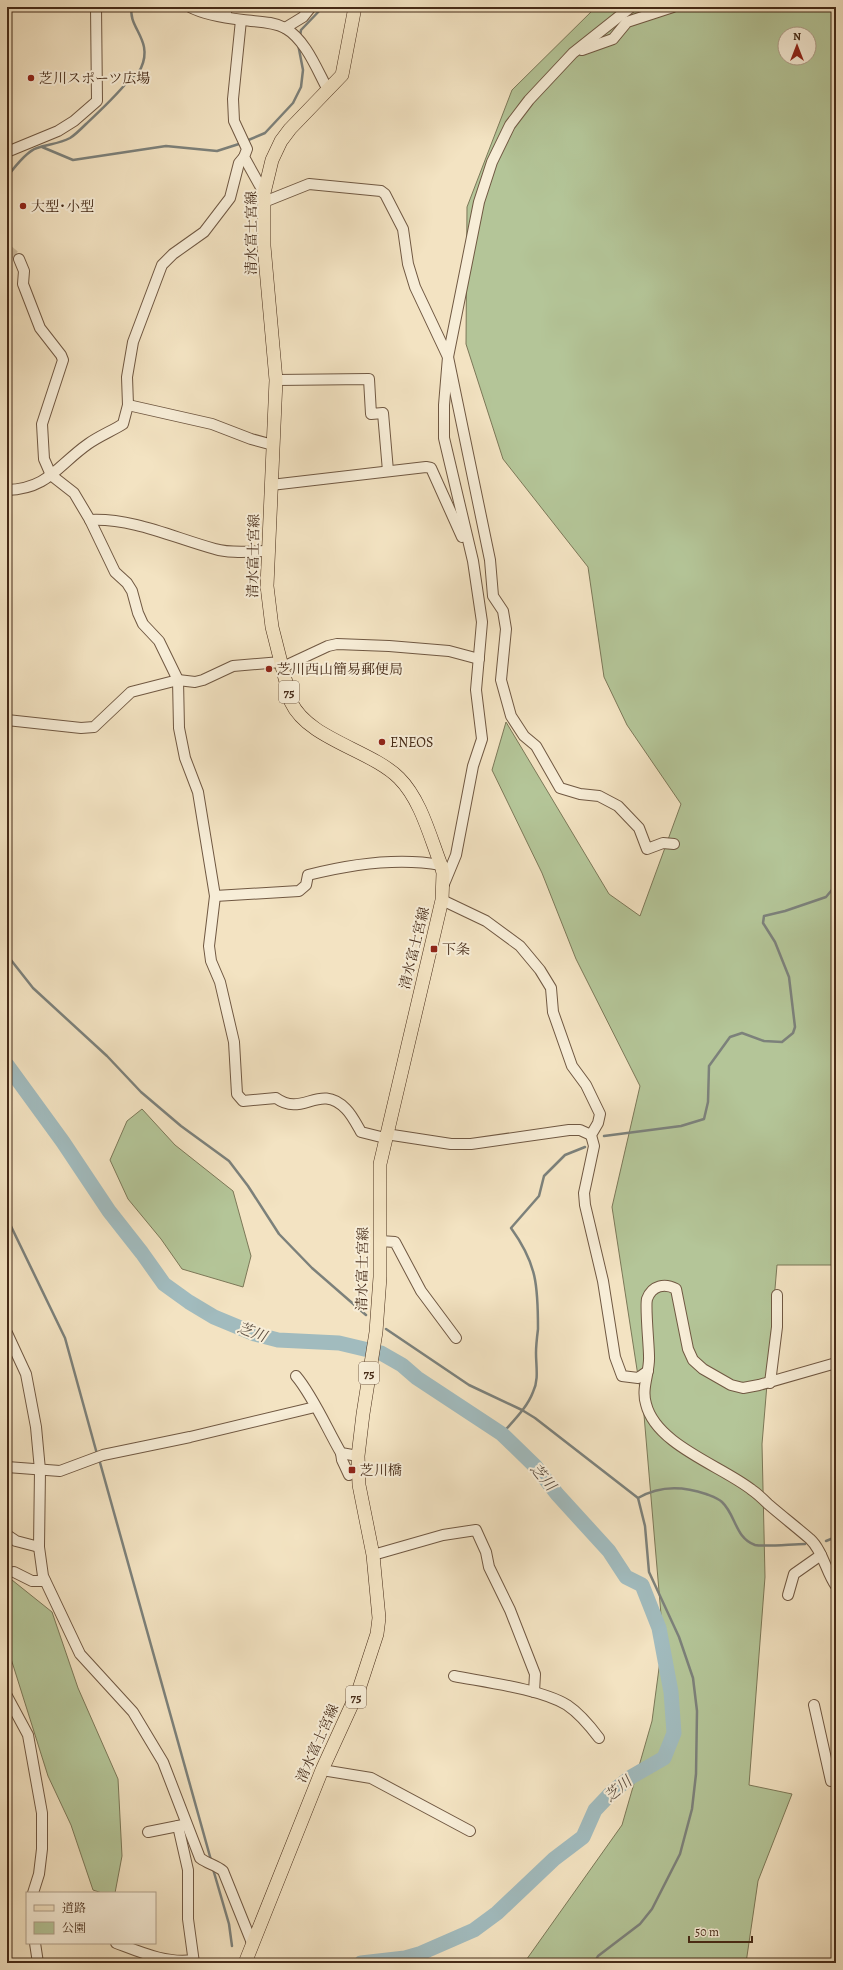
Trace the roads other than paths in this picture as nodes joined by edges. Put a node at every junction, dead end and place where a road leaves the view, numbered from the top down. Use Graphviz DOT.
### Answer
graph roads {
  1 [pos="96,7"];
  2 [pos="190,7"];
  3 [pos="311,7"];
  4 [pos="355,7"];
  5 [pos="631,7"];
  6 [pos="673,7"];
  7 [pos="226,12"];
  8 [pos="241,20"];
  9 [pos="288,31"];
  10 [pos="573,53"];
  11 [pos="328,90"];
  12 [pos="7,152"];
  13 [pos="246,153"];
  14 [pos="264,197"];
  15 [pos="18,259"];
  16 [pos="448,357"];
  17 [pos="276,380"];
  18 [pos="128,405"];
  19 [pos="273,445"];
  20 [pos="388,471"];
  21 [pos="51,475"];
  22 [pos="271,485"];
  23 [pos="7,490"];
  24 [pos="90,520"];
  25 [pos="268,552"];
  26 [pos="470,553"];
  27 [pos="479,659"];
  28 [pos="282,664"];
  29 [pos="178,680"];
  30 [pos="7,720"];
  31 [pos="674,844"];
  32 [pos="441,865"];
  33 [pos="443,886"];
  34 [pos="214,896"];
  35 [pos="442,900"];
  36 [pos="591,1135"];
  37 [pos="385,1136"];
  38 [pos="380,1241"];
  39 [pos="777,1295"];
  40 [pos="7,1333"];
  41 [pos="456,1338"];
  42 [pos="836,1363"];
  43 [pos="648,1371"];
  44 [pos="296,1376"];
  45 [pos="770,1383"];
  46 [pos="315,1407"];
  47 [pos="341,1453"];
  48 [pos="358,1456"];
  49 [pos="7,1467"];
  50 [pos="40,1470"];
  51 [pos="349,1475"];
  52 [pos="7,1535"];
  53 [pos="39,1547"];
  54 [pos="373,1555"];
  55 [pos="821,1555"];
  56 [pos="14,1572"];
  57 [pos="45,1581"];
  58 [pos="836,1586"];
  59 [pos="788,1595"];
  60 [pos="454,1676"];
  61 [pos="534,1692"];
  62 [pos="7,1696"];
  63 [pos="814,1705"];
  64 [pos="599,1738"];
  65 [pos="322,1770"];
  66 [pos="836,1780"];
  67 [pos="182,1825"];
  68 [pos="470,1831"];
  69 [pos="148,1832"];
  70 [pos="33,1892"];
  71 [pos="252,1943"];
  72 [pos="35,1944"];
  73 [pos="119,1944"];
  74 [pos="194,1961"];
  75 [pos="38,1963"];
  76 [pos="245,1963"];
  1 -- 12 [label="street"];
  2 -- 7 [label="street"];
  3 -- 9 [label="street"];
  4 -- 11 [label="main road, 清水富士宮線 / 75"];
  5 -- 10 [label="street"];
  6 -- 10 [label="street"];
  7 -- 8 [label="street"];
  8 -- 9 [label="street"];
  8 -- 13 [label="street"];
  9 -- 11 [label="street"];
  10 -- 16 [label="street"];
  11 -- 14 [label="main road, 清水富士宮線 / 75"];
  13 -- 14 [label="street"];
  13 -- 18 [label="street"];
  14 -- 16 [label="street"];
  14 -- 17 [label="main road, 清水富士宮線 / 75"];
  15 -- 21 [label="street"];
  16 -- 26 [label="street"];
  16 -- 31 [label="street"];
  17 -- 19 [label="main road, 清水富士宮線 / 75"];
  17 -- 20 [label="street"];
  18 -- 19 [label="street"];
  18 -- 21 [label="street"];
  19 -- 22 [label="main road, 清水富士宮線 / 75"];
  20 -- 22 [label="street"];
  20 -- 26 [label="street"];
  21 -- 23 [label="street"];
  21 -- 24 [label="street"];
  22 -- 25 [label="main road, 清水富士宮線 / 75"];
  24 -- 25 [label="street"];
  24 -- 29 [label="street"];
  25 -- 28 [label="main road, 清水富士宮線 / 75"];
  26 -- 27 [label="street"];
  27 -- 28 [label="street"];
  27 -- 33 [label="street"];
  28 -- 29 [label="street"];
  28 -- 32 [label="main road, 清水富士宮線 / 75"];
  29 -- 30 [label="street"];
  29 -- 34 [label="street"];
  32 -- 33 [label="main road, 清水富士宮線 / 75"];
  32 -- 34 [label="street"];
  33 -- 35 [label="main road, 清水富士宮線 / 75"];
  34 -- 37 [label="street"];
  35 -- 36 [label="street"];
  35 -- 37 [label="main road, 清水富士宮線 / 75"];
  36 -- 37 [label="street"];
  36 -- 43 [label="street"];
  37 -- 38 [label="main road, 清水富士宮線 / 75"];
  38 -- 41 [label="street"];
  38 -- 48 [label="main road, 清水富士宮線 / 75"];
  39 -- 45 [label="street"];
  40 -- 50 [label="street"];
  42 -- 45 [label="street"];
  43 -- 45 [label="street"];
  43 -- 55 [label="street"];
  44 -- 46 [label="street"];
  46 -- 47 [label="street"];
  46 -- 50 [label="street"];
  47 -- 48 [label="street"];
  47 -- 51 [label="street"];
  48 -- 54 [label="main road, 清水富士宮線 / 75"];
  49 -- 50 [label="street"];
  50 -- 53 [label="street"];
  52 -- 53 [label="street"];
  53 -- 57 [label="street"];
  54 -- 61 [label="street"];
  54 -- 65 [label="main road, 清水富士宮線 / 75"];
  55 -- 58 [label="street"];
  55 -- 59 [label="street"];
  56 -- 57 [label="street"];
  57 -- 67 [label="street"];
  60 -- 61 [label="street"];
  61 -- 64 [label="street"];
  62 -- 70 [label="street"];
  63 -- 66 [label="street"];
  65 -- 68 [label="street"];
  65 -- 71 [label="main road, 清水富士宮線 / 75"];
  67 -- 69 [label="street"];
  67 -- 71 [label="street"];
  67 -- 74 [label="street"];
  71 -- 76 [label="main road, 清水富士宮線 / 75"];
  72 -- 75 [label="street"];
  73 -- 74 [label="street"];
}
